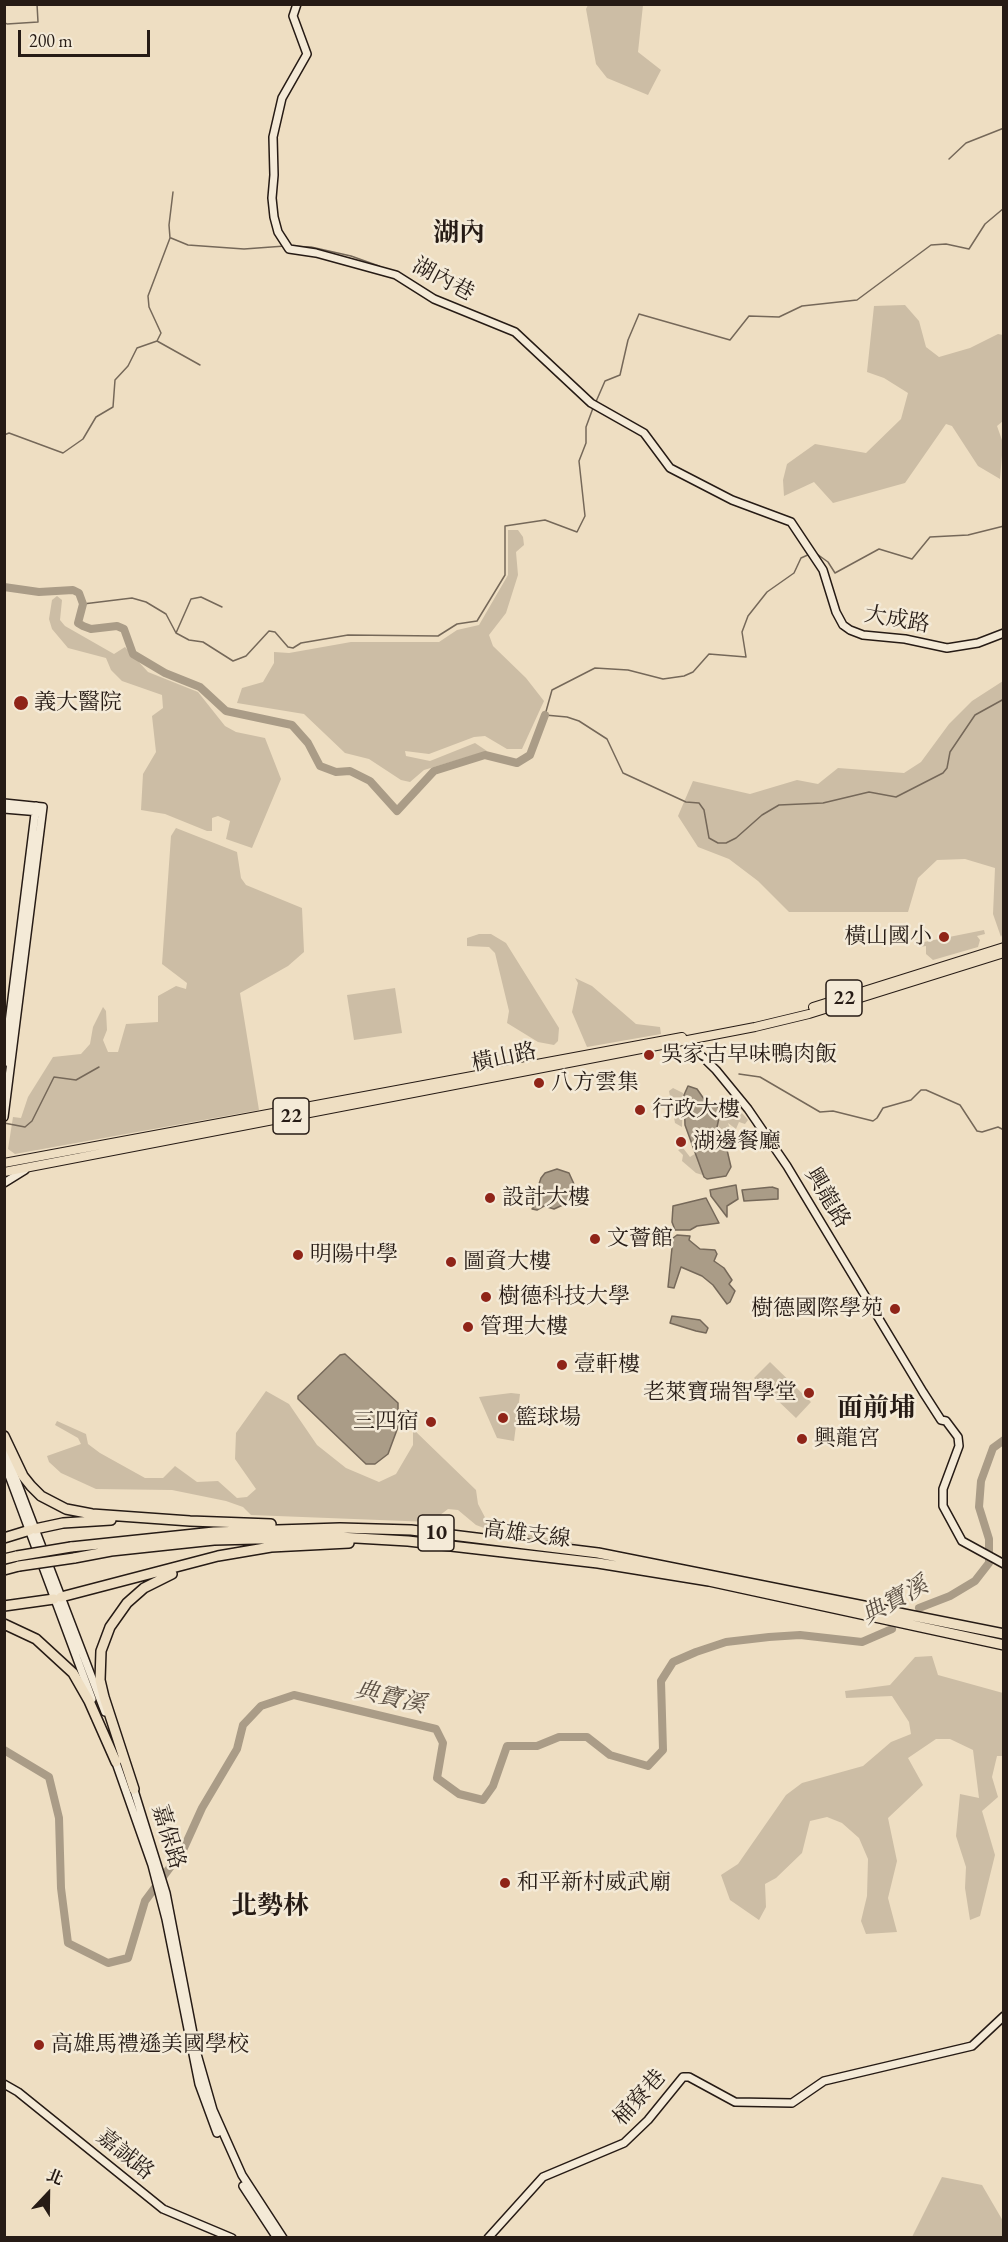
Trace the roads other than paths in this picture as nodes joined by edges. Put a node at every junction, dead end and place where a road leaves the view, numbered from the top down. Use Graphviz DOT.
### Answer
graph roads {
  1 [pos="297,4"];
  2 [pos="778,515"];
  3 [pos="1004,633"];
  4 [pos="4,803"];
  5 [pos="4,809"];
  6 [pos="38,810"];
  7 [pos="1004,947"];
  8 [pos="1004,953"];
  9 [pos="684,1039"];
  10 [pos="4,1062"];
  11 [pos="4,1117"];
  12 [pos="4,1163"];
  13 [pos="34,1167"];
  14 [pos="4,1172"];
  15 [pos="4,1183"];
  16 [pos="4,1436"];
  17 [pos="4,1448"];
  18 [pos="4,1462"];
  19 [pos="179,1520"];
  20 [pos="360,1528"];
  21 [pos="33,1529"];
  22 [pos="4,1538"];
  23 [pos="395,1539"];
  24 [pos="4,1559"];
  25 [pos="1003,1564"];
  26 [pos="188,1566"];
  27 [pos="4,1570"];
  28 [pos="795,1595"];
  29 [pos="58,1598"];
  30 [pos="4,1606"];
  31 [pos="4,1624"];
  32 [pos="1004,1634"];
  33 [pos="1004,1645"];
  34 [pos="116,1762"];
  35 [pos="134,1789"];
  36 [pos="154,1863"];
  37 [pos="1004,2016"];
  38 [pos="4,2084"];
  39 [pos="274,2235"];
  40 [pos="232,2238"];
  41 [pos="284,2238"];
  42 [pos="488,2238"];
  1 -- 2 [label="street, 湖內巷"];
  2 -- 3 [label="street, 大成路"];
  4 -- 6 [label="street"];
  5 -- 6 [label="street"];
  6 -- 10 [label="street"];
  6 -- 11 [label="street"];
  7 -- 9 [label="main road, 橫山路 / 22"];
  8 -- 9 [label="main road, 橫山路 / 22"];
  9 -- 12 [label="main road, 橫山路 / 22"];
  9 -- 13 [label="main road, 橫山路 / 22"];
  9 -- 25 [label="street, 興龍路"];
  13 -- 14 [label="main road, 橫山路 / 22"];
  13 -- 15 [label="street"];
  16 -- 19 [label="highway"];
  17 -- 21 [label="street, 嘉保路"];
  18 -- 21 [label="street, 嘉保路"];
  19 -- 20 [label="highway"];
  19 -- 21 [label="highway"];
  20 -- 24 [label="highway, 高雄支線 / 10, bridge"];
  20 -- 28 [label="highway, 高雄支線 / 10"];
  21 -- 22 [label="highway"];
  21 -- 29 [label="street, 嘉保路"];
  23 -- 26 [label="highway"];
  23 -- 27 [label="highway, 高雄支線 / 10, bridge"];
  23 -- 28 [label="highway, 高雄支線 / 10"];
  26 -- 29 [label="highway"];
  26 -- 35 [label="highway"];
  28 -- 32 [label="highway, 高雄支線 / 10"];
  28 -- 33 [label="highway, 高雄支線 / 10"];
  29 -- 30 [label="highway"];
  29 -- 34 [label="street, 嘉保路"];
  29 -- 35 [label="street, 嘉保路"];
  31 -- 34 [label="highway"];
  34 -- 36 [label="street, 嘉保路"];
  35 -- 36 [label="street, 嘉保路"];
  36 -- 39 [label="street, 嘉保路"];
  37 -- 42 [label="street, 桶寮巷"];
  38 -- 40 [label="street, 嘉誠路"];
  39 -- 41 [label="street, 嘉保路"];
}
